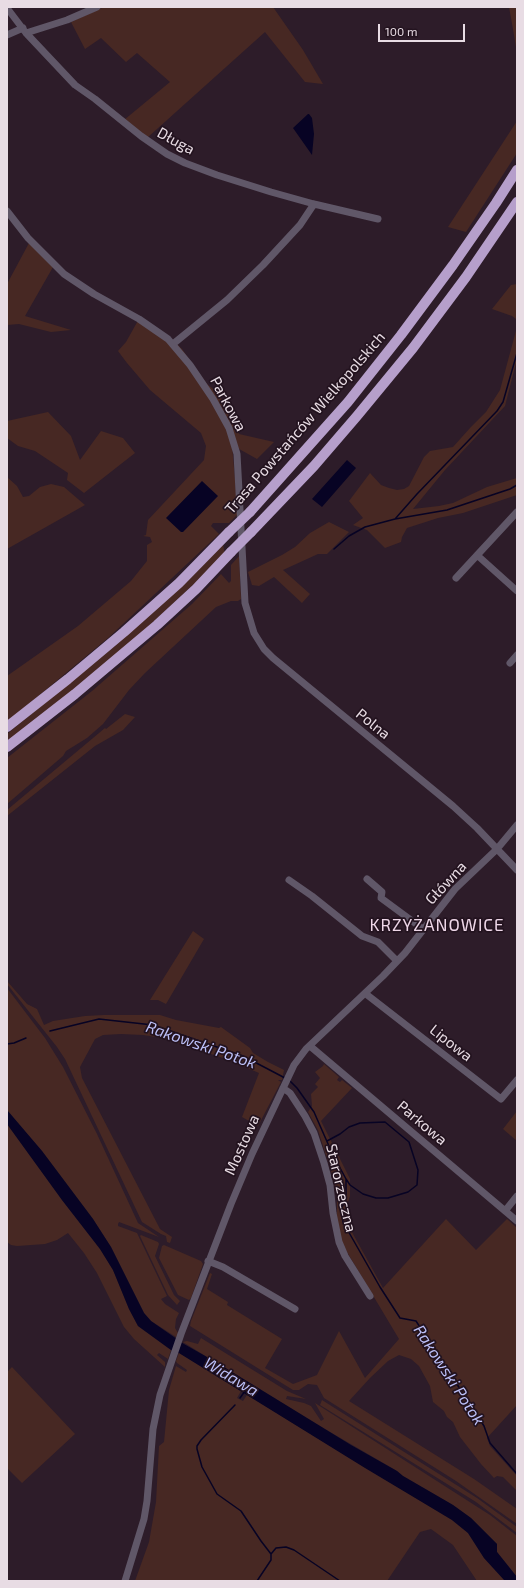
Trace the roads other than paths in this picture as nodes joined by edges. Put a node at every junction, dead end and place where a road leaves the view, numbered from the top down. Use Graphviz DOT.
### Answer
graph roads {
  1 [pos="97,7"];
  2 [pos="7,8"];
  3 [pos="24,31"];
  4 [pos="7,35"];
  5 [pos="517,170"];
  6 [pos="517,202"];
  7 [pos="314,204"];
  8 [pos="7,211"];
  9 [pos="378,219"];
  10 [pos="174,344"];
  11 [pos="517,512"];
  12 [pos="477,555"];
  13 [pos="456,578"];
  14 [pos="244,582"];
  15 [pos="517,591"];
  16 [pos="517,655"];
  17 [pos="510,663"];
  18 [pos="7,727"];
  19 [pos="7,748"];
  20 [pos="517,825"];
  21 [pos="497,849"];
  22 [pos="517,870"];
  23 [pos="367,879"];
  24 [pos="289,880"];
  25 [pos="423,929"];
  26 [pos="397,961"];
  27 [pos="366,994"];
  28 [pos="310,1046"];
  29 [pos="517,1080"];
  30 [pos="284,1085"];
  31 [pos="517,1196"];
  32 [pos="505,1211"];
  33 [pos="517,1221"];
  34 [pos="208,1261"];
  35 [pos="370,1296"];
  36 [pos="295,1309"];
  37 [pos="125,1581"];
  1 -- 3 [label="street"];
  2 -- 3 [label="street, Długa"];
  3 -- 4 [label="street"];
  3 -- 7 [label="street, Długa"];
  5 -- 18 [label="highway, Trasa Powstańców Wielkopolskich, bridge"];
  6 -- 19 [label="highway, Trasa Powstańców Wielkopolskich, bridge"];
  7 -- 9 [label="street, Długa"];
  7 -- 10 [label="street"];
  8 -- 10 [label="street, Parkowa"];
  10 -- 14 [label="street, Parkowa"];
  11 -- 12 [label="street"];
  12 -- 13 [label="street"];
  12 -- 15 [label="street"];
  14 -- 21 [label="street, Polna"];
  16 -- 17 [label="street"];
  20 -- 21 [label="street, Główna"];
  21 -- 22 [label="street, Polna"];
  21 -- 25 [label="street, Główna"];
  23 -- 25 [label="street"];
  24 -- 26 [label="street"];
  25 -- 26 [label="street, Główna"];
  26 -- 27 [label="street, Główna"];
  27 -- 28 [label="street, Główna"];
  27 -- 29 [label="street, Lipowa"];
  28 -- 30 [label="street, Mostowa"];
  28 -- 32 [label="street, Parkowa"];
  30 -- 34 [label="street, Mostowa"];
  30 -- 35 [label="street, Starorzeczna"];
  31 -- 32 [label="street"];
  32 -- 33 [label="street, Parkowa"];
  34 -- 36 [label="street"];
  34 -- 37 [label="street, Mostowa"];
}
